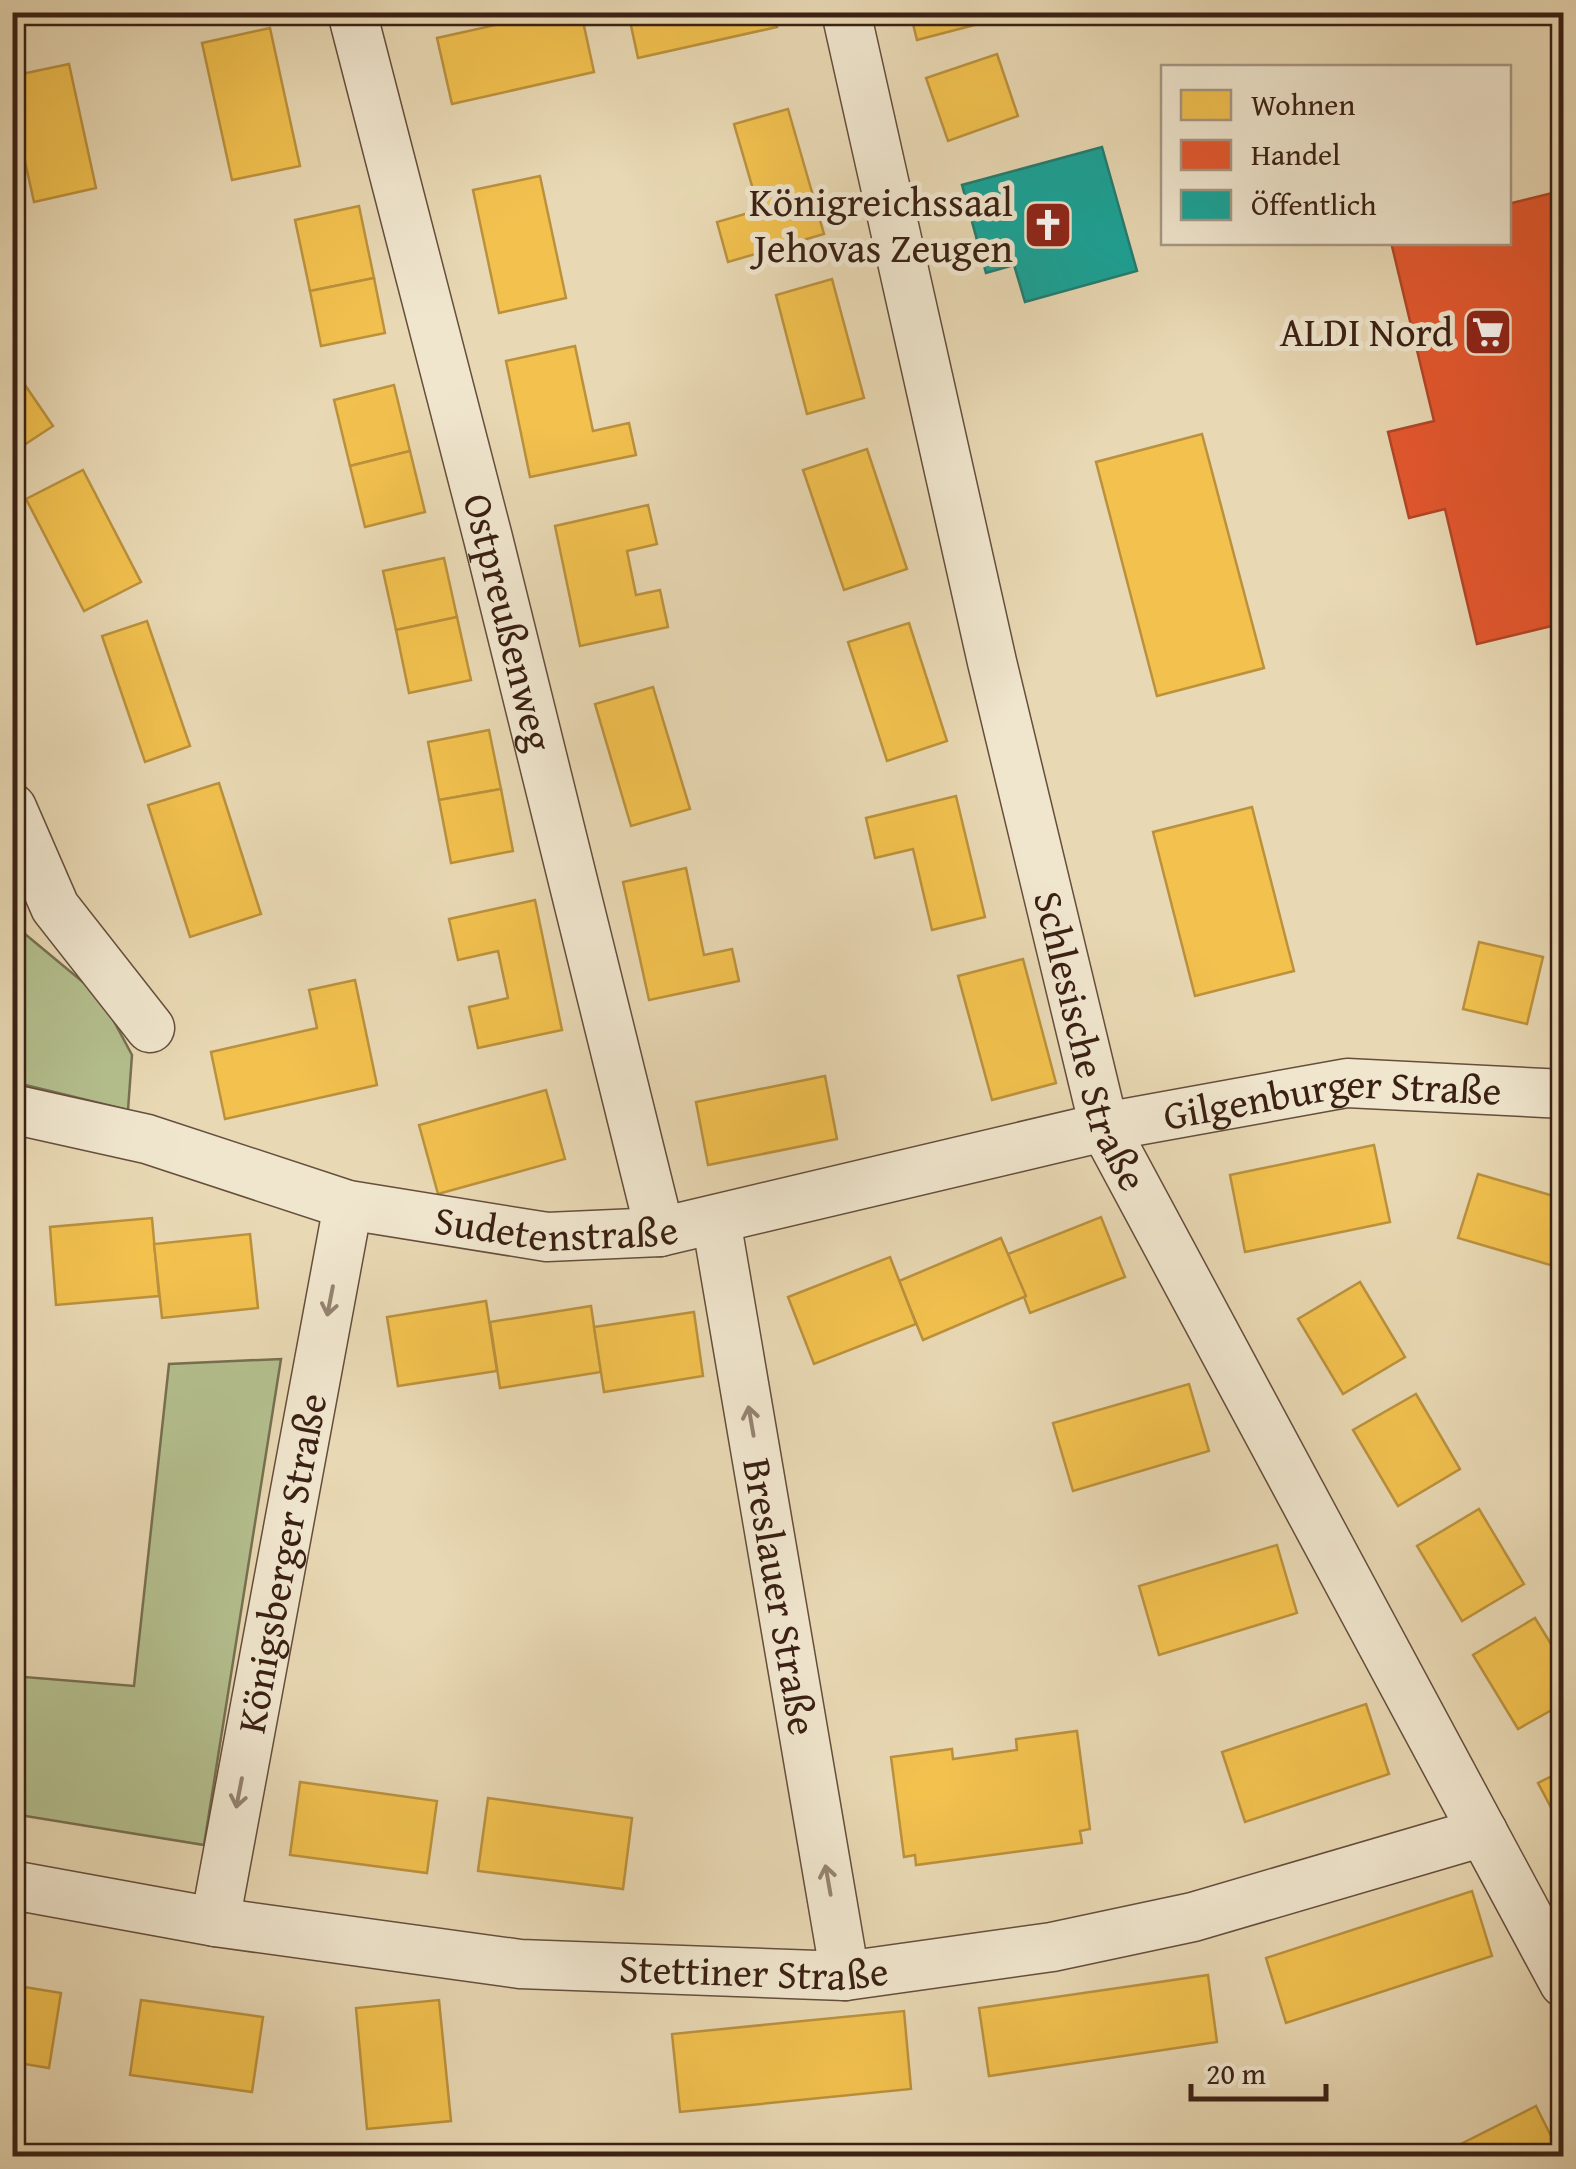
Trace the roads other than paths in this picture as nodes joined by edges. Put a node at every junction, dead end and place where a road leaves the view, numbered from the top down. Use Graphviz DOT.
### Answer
graph roads {
  1 [pos="352,12"];
  2 [pos="846,12"];
  3 [pos="12,808"];
  4 [pos="150,1028"];
  5 [pos="1564,1094"];
  6 [pos="12,1109"];
  7 [pos="1104,1127"];
  8 [pos="348,1205"];
  9 [pos="716,1220"];
  10 [pos="660,1232"];
  11 [pos="1483,1832"];
  12 [pos="12,1885"];
  13 [pos="215,1922"];
  14 [pos="845,1976"];
  15 [pos="1564,1982"];
  1 -- 10 [label="street, Ostpreußenweg"];
  2 -- 7 [label="street, Schlesische Straße"];
  3 -- 4 [label="street"];
  5 -- 7 [label="street, Gilgenburger Straße"];
  6 -- 8 [label="street, Sudetenstraße"];
  7 -- 9 [label="street, Sudetenstraße"];
  7 -- 11 [label="street, Schlesische Straße"];
  8 -- 10 [label="street, Sudetenstraße"];
  8 -- 13 [label="street, Königsberger Straße, one-way"];
  9 -- 10 [label="street, Sudetenstraße"];
  14 -- 9 [label="street, Breslauer Straße, one-way"];
  11 -- 14 [label="street, Stettiner Straße"];
  11 -- 15 [label="street, Schlesische Straße"];
  12 -- 13 [label="street, Stettiner Straße"];
  13 -- 14 [label="street, Stettiner Straße"];
}
